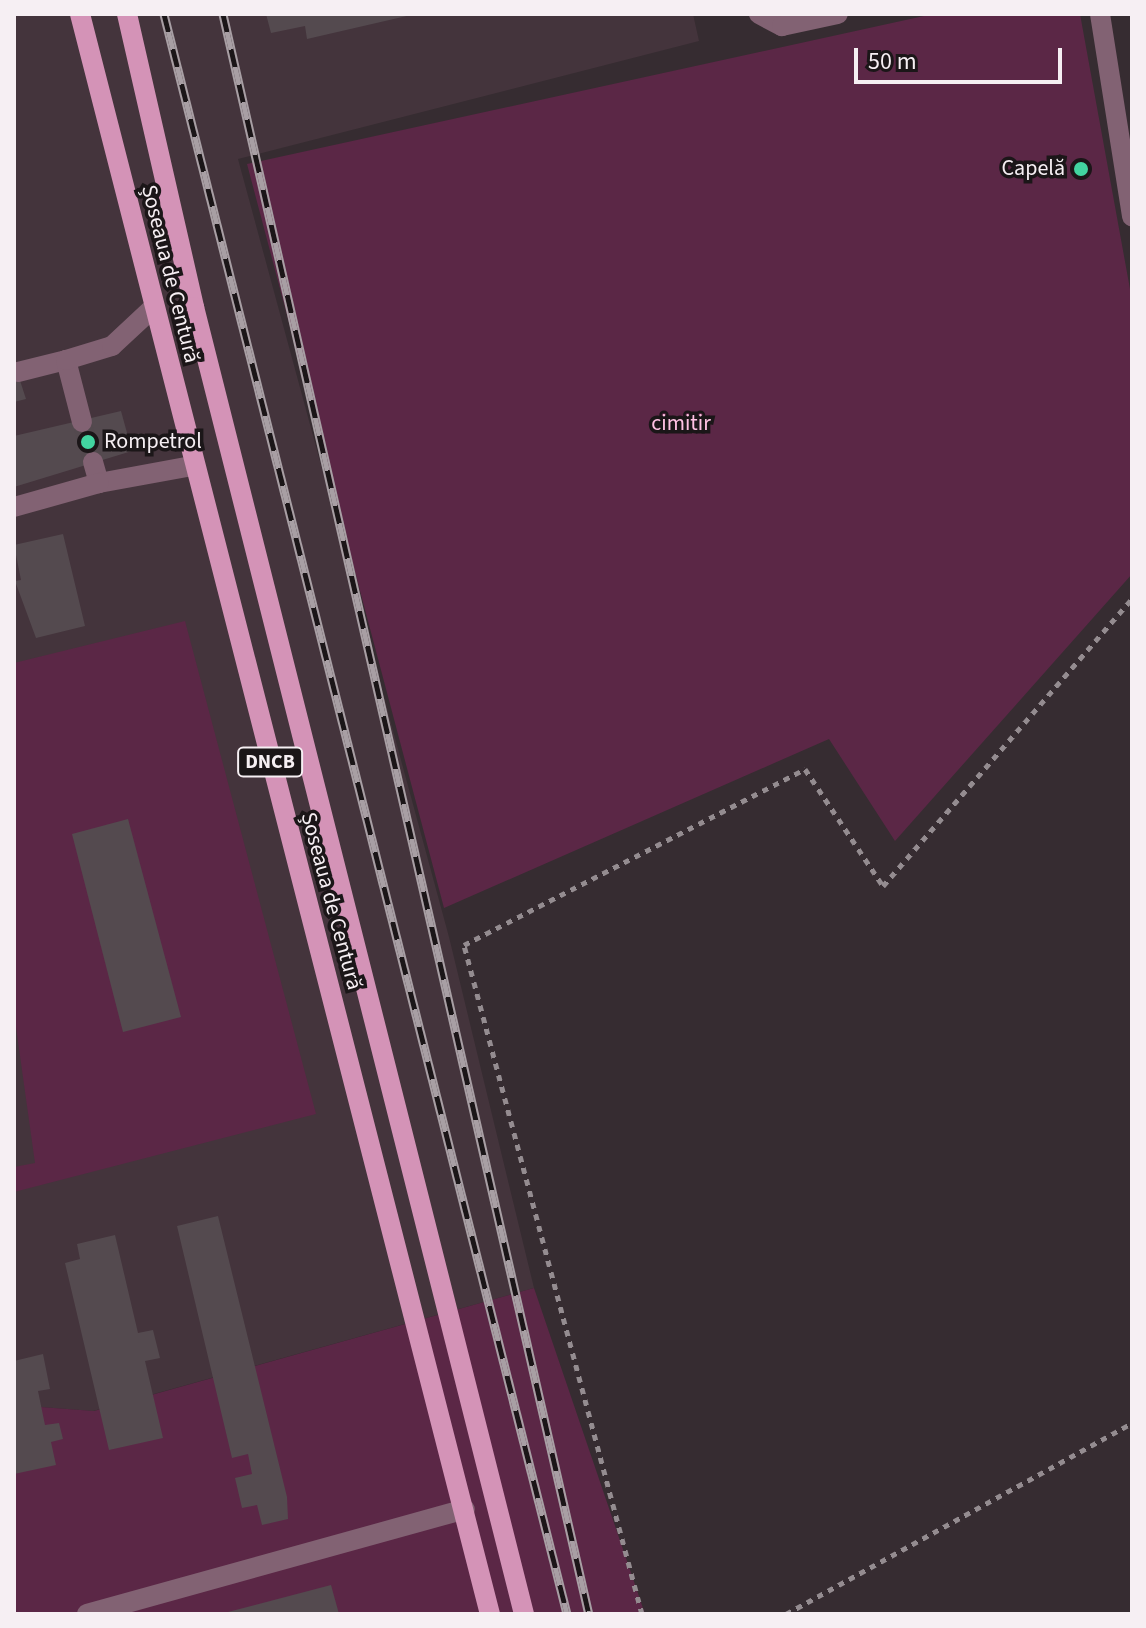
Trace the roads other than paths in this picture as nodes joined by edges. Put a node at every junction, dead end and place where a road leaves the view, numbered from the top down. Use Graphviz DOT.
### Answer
graph roads {
  1 [pos="80,14"];
  2 [pos="127,14"];
  3 [pos="759,14"];
  4 [pos="838,14"];
  5 [pos="1100,14"];
  6 [pos="1132,216"];
  7 [pos="154,307"];
  8 [pos="66,360"];
  9 [pos="18,372"];
  10 [pos="82,422"];
  11 [pos="93,462"];
  12 [pos="192,466"];
  13 [pos="99,483"];
  14 [pos="14,507"];
  15 [pos="465,1509"];
  16 [pos="87,1614"];
  17 [pos="490,1614"];
  18 [pos="524,1614"];
  1 -- 7 [label="main road, Șoseaua de Centură / DNCB"];
  2 -- 18 [label="main road, Șoseaua de Centură / DNCB"];
  3 -- 4 [label="street"];
  5 -- 6 [label="street"];
  7 -- 8 [label="street"];
  7 -- 12 [label="main road, Șoseaua de Centură / DNCB"];
  8 -- 9 [label="street"];
  8 -- 10 [label="street"];
  11 -- 13 [label="street"];
  12 -- 13 [label="street"];
  12 -- 15 [label="main road, Șoseaua de Centură / DNCB"];
  13 -- 14 [label="street"];
  15 -- 16 [label="street"];
  15 -- 17 [label="main road, Șoseaua de Centură / DNCB"];
}
